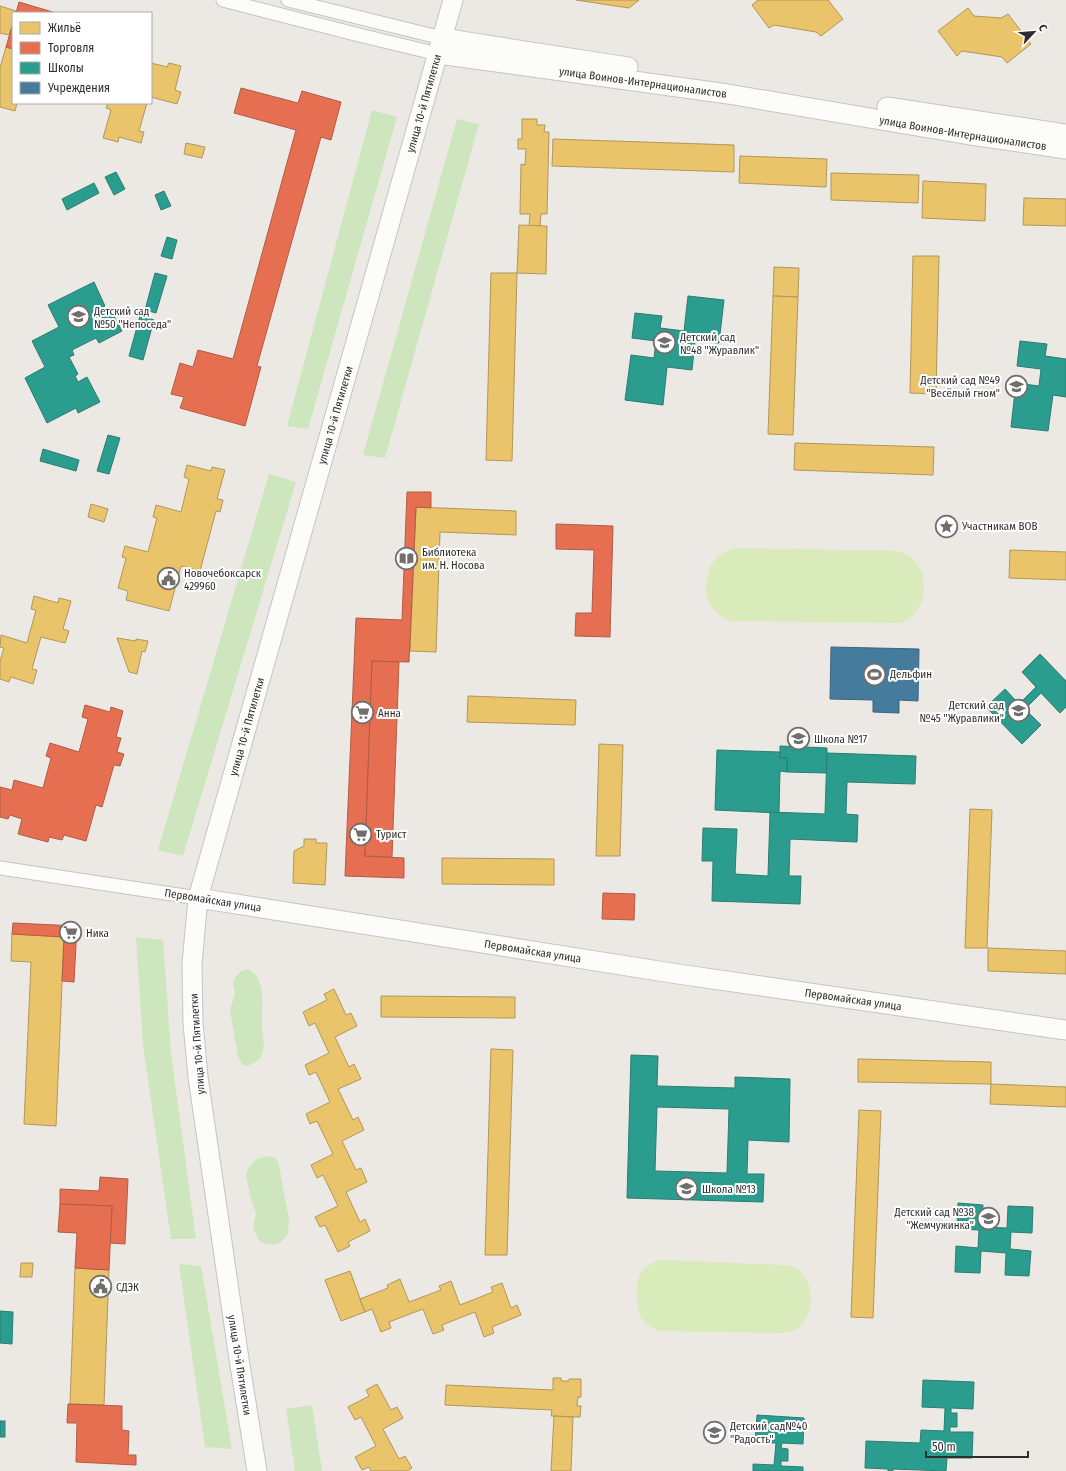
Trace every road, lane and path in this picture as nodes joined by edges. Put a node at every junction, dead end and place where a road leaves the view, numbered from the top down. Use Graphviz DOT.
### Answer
graph roads {
  1 [pos="223,0"];
  2 [pos="288,0"];
  3 [pos="453,0"];
  4 [pos="440,46"];
  5 [pos="1066,134"];
  6 [pos="1034,137"];
  7 [pos="1066,148"];
  8 [pos="0,868"];
  9 [pos="198,898"];
  10 [pos="1066,1030"];
  11 [pos="258,1471"];
  1 -- 4 [label="street, улица Воинов-Интернационалистов"];
  2 -- 4 [label="street, улица Воинов-Интернационалистов"];
  3 -- 4 [label="main road, улица 10-й Пятилетки"];
  4 -- 6 [label="main road, улица Воинов-Интернационалистов"];
  4 -- 9 [label="main road, улица 10-й Пятилетки"];
  5 -- 6 [label="main road, улица Воинов-Интернационалистов"];
  6 -- 7 [label="main road, улица Воинов-Интернационалистов"];
  8 -- 9 [label="street, Первомайская улица"];
  9 -- 10 [label="main road, Первомайская улица"];
  9 -- 11 [label="main road, улица 10-й Пятилетки"];
}
